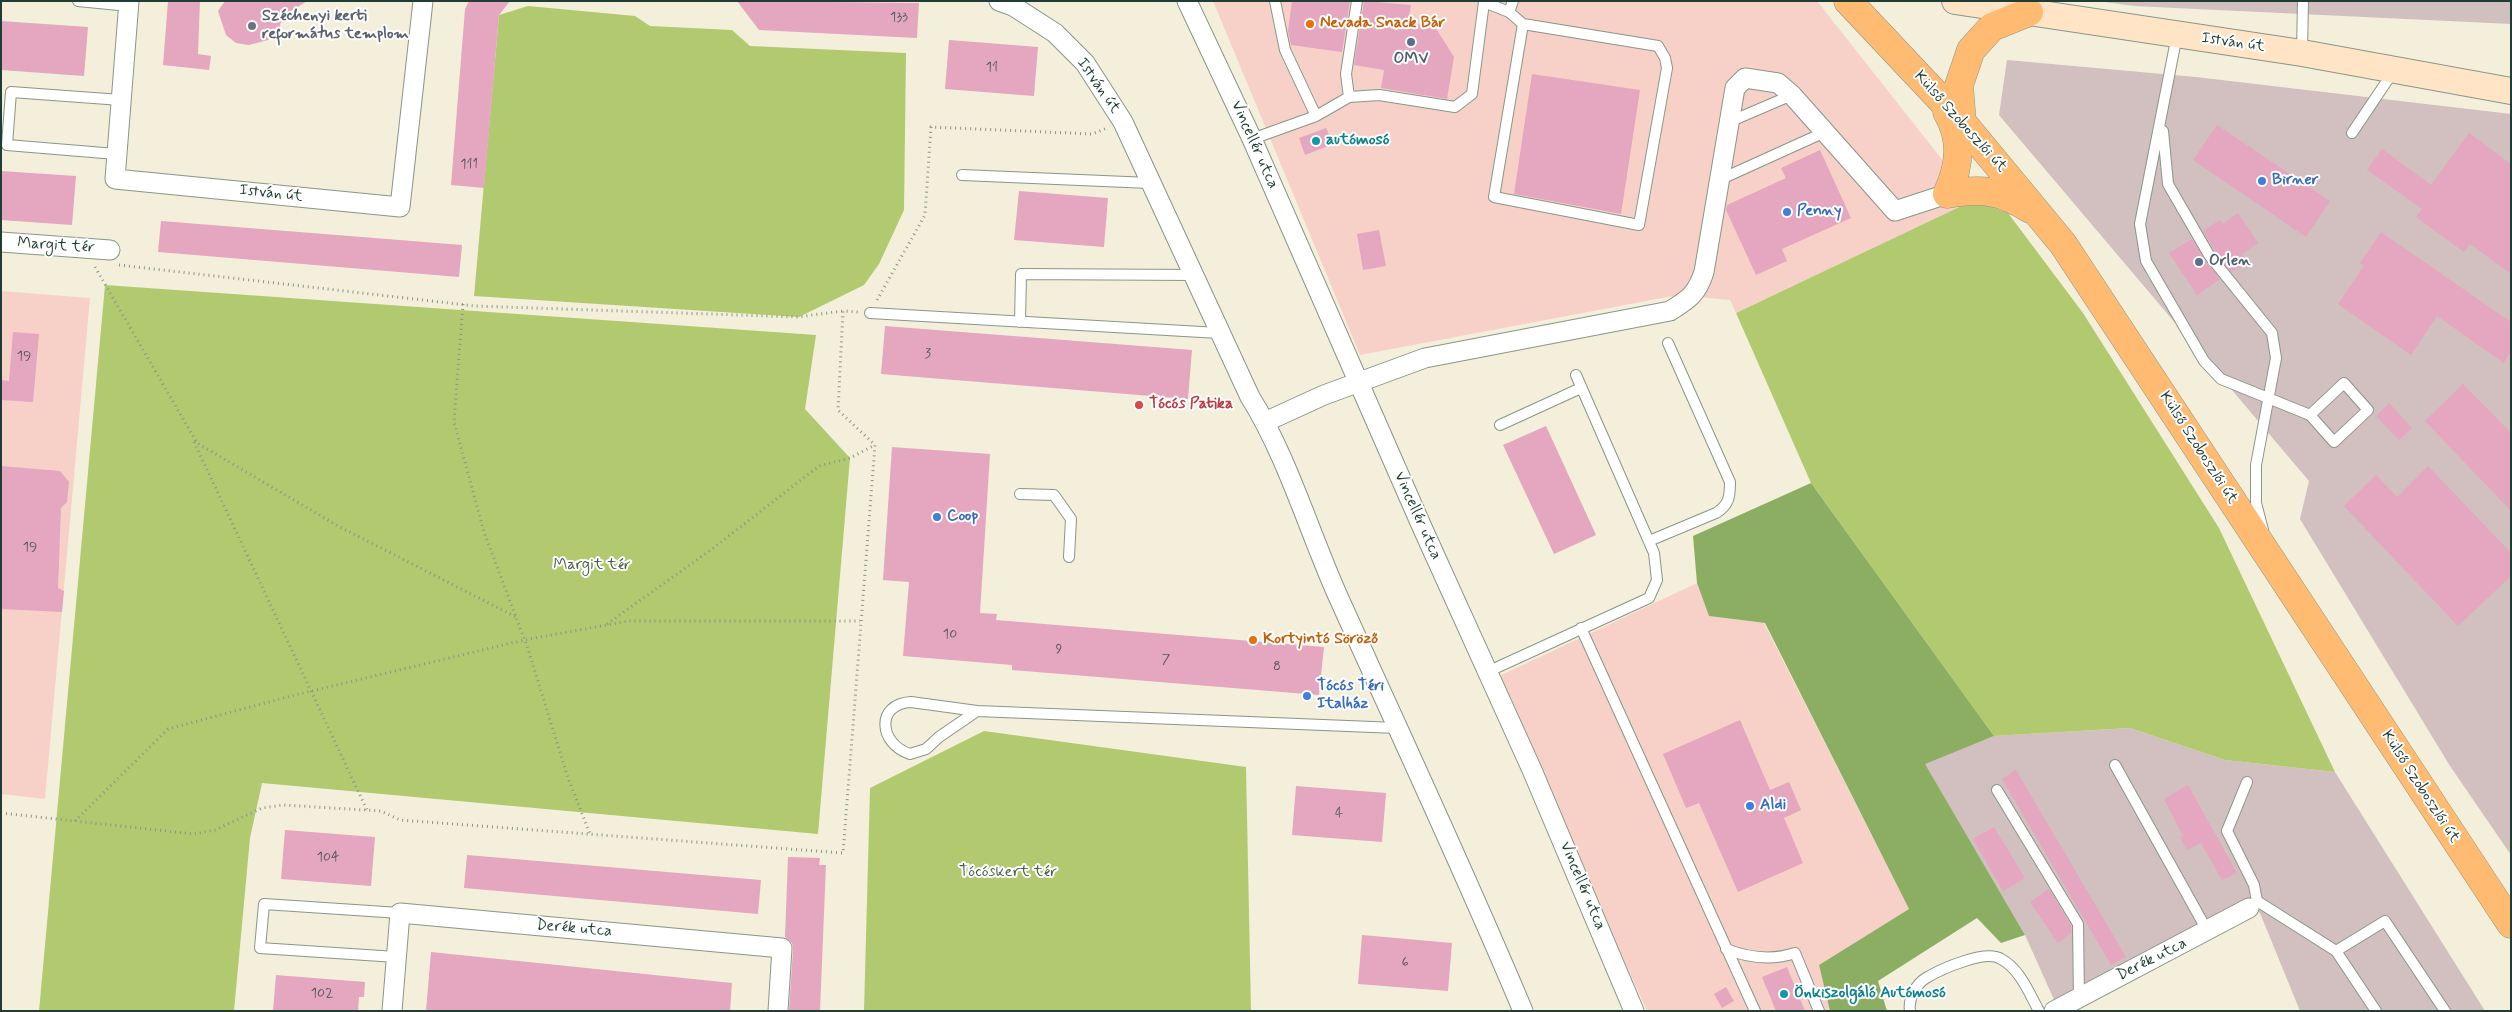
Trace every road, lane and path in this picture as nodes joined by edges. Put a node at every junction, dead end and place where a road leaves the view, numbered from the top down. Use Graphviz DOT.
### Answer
graph roads {
  1 [pos="78,1"];
  2 [pos="423,1"];
  3 [pos="999,1"];
  4 [pos="1187,1"];
  5 [pos="1194,1"];
  6 [pos="1275,1"];
  7 [pos="1358,1"];
  8 [pos="1483,1"];
  9 [pos="1512,1"];
  10 [pos="1848,1"];
  11 [pos="1955,1"];
  12 [pos="2302,1"];
  13 [pos="129,4"];
  14 [pos="1510,12"];
  15 [pos="2029,12"];
  16 [pos="1198,22"];
  17 [pos="1523,24"];
  18 [pos="2177,35"];
  19 [pos="2302,53"];
  20 [pos="2394,70"];
  21 [pos="2511,91"];
  22 [pos="1792,95"];
  23 [pos="1937,95"];
  24 [pos="1349,97"];
  25 [pos="121,100"];
  26 [pos="2163,111"];
  27 [pos="1316,116"];
  28 [pos="1729,122"];
  29 [pos="1962,122"];
  30 [pos="1825,132"];
  31 [pos="2352,133"];
  32 [pos="1252,139"];
  33 [pos="116,154"];
  34 [pos="962,175"];
  35 [pos="1718,180"];
  36 [pos="1150,183"];
  37 [pos="1947,194"];
  38 [pos="2040,215"];
  39 [pos="1,242"];
  40 [pos="106,259"];
  41 [pos="1193,275"];
  42 [pos="462,304"];
  43 [pos="843,311"];
  44 [pos="870,313"];
  45 [pos="1020,322"];
  46 [pos="1219,333"];
  47 [pos="1668,343"];
  48 [pos="1576,375"];
  49 [pos="1358,382"];
  50 [pos="1581,388"];
  51 [pos="2269,400"];
  52 [pos="2310,415"];
  53 [pos="1265,422"];
  54 [pos="1500,425"];
  55 [pos="188,427"];
  56 [pos="875,445"];
  57 [pos="1020,494"];
  58 [pos="1649,541"];
  59 [pos="1069,557"];
  60 [pos="2270,560"];
  61 [pos="516,617"];
  62 [pos="605,625"];
  63 [pos="1581,628"];
  64 [pos="524,640"];
  65 [pos="1487,672"];
  66 [pos="312,691"];
  67 [pos="977,711"];
  68 [pos="1397,728"];
  69 [pos="2114,765"];
  70 [pos="2247,782"];
  71 [pos="1997,790"];
  72 [pos="367,810"];
  73 [pos="1,813"];
  74 [pos="76,821"];
  75 [pos="590,834"];
  76 [pos="2253,905"];
  77 [pos="400,913"];
  78 [pos="2511,924"];
  79 [pos="2208,932"];
  80 [pos="1726,948"];
  81 [pos="2336,952"];
  82 [pos="396,957"];
  83 [pos="2079,998"];
  84 [pos="392,1011"];
  85 [pos="778,1011"];
  86 [pos="1523,1011"];
  87 [pos="1634,1011"];
  88 [pos="1755,1011"];
  89 [pos="1819,1011"];
  90 [pos="1910,1011"];
  91 [pos="2039,1011"];
  92 [pos="2054,1011"];
  93 [pos="2376,1011"];
  94 [pos="2445,1011"];
  1 -- 13 [label="lane"];
  2 -- 33 [label="street, István út"];
  3 -- 36 [label="street, István út"];
  4 -- 16 [label="street, Vincellér utca"];
  5 -- 16 [label="street"];
  6 -- 27 [label="lane"];
  7 -- 24 [label="lane"];
  8 -- 14 [label="lane"];
  8 -- 24 [label="lane"];
  9 -- 14 [label="lane"];
  10 -- 23 [label="main road, Külső Szoboszlói út"];
  11 -- 15 [label="street, István út"];
  12 -- 19 [label="lane"];
  13 -- 25 [label="street, István út"];
  14 -- 17 [label="lane"];
  15 -- 18 [label="street, István út"];
  15 -- 29 [label="main road"];
  16 -- 32 [label="street, Vincellér utca"];
  17 -- 17 [label="lane"];
  18 -- 19 [label="street, István út"];
  18 -- 26 [label="lane"];
  19 -- 20 [label="street, István út"];
  20 -- 21 [label="street, István út"];
  20 -- 31 [label="lane"];
  22 -- 28 [label="lane"];
  22 -- 28 [label="street"];
  22 -- 30 [label="street"];
  23 -- 29 [label="main road, Külső Szoboszlói út"];
  23 -- 37 [label="main road"];
  24 -- 27 [label="lane"];
  25 -- 33 [label="street, István út"];
  25 -- 33 [label="lane"];
  26 -- 51 [label="lane"];
  26 -- 51 [label="lane"];
  27 -- 32 [label="lane"];
  28 -- 35 [label="street"];
  29 -- 38 [label="main road, Külső Szoboszlói út"];
  30 -- 35 [label="lane"];
  30 -- 37 [label="street"];
  32 -- 49 [label="street, Vincellér utca"];
  34 -- 36 [label="lane"];
  35 -- 49 [label="street"];
  36 -- 41 [label="street"];
  37 -- 38 [label="main road"];
  38 -- 60 [label="main road, Külső Szoboszlói út"];
  39 -- 40 [label="street, Margit tér"];
  40 -- 42 [label="path"];
  40 -- 55 [label="path"];
  41 -- 45 [label="lane"];
  41 -- 46 [label="street"];
  42 -- 43 [label="path"];
  42 -- 61 [label="path"];
  44 -- 45 [label="lane"];
  45 -- 46 [label="lane"];
  46 -- 53 [label="street"];
  47 -- 58 [label="lane"];
  48 -- 50 [label="lane"];
  49 -- 53 [label="street"];
  49 -- 65 [label="street, Vincellér utca"];
  50 -- 54 [label="lane"];
  50 -- 58 [label="lane"];
  51 -- 52 [label="lane"];
  51 -- 60 [label="lane"];
  52 -- 52 [label="lane"];
  53 -- 68 [label="street"];
  55 -- 61 [label="path"];
  55 -- 66 [label="path"];
  56 -- 62 [label="path"];
  57 -- 59 [label="lane"];
  58 -- 63 [label="lane"];
  60 -- 78 [label="main road, Külső Szoboszlói út"];
  61 -- 64 [label="path"];
  62 -- 64 [label="path"];
  62 -- 75 [label="path"];
  63 -- 65 [label="lane"];
  63 -- 80 [label="lane"];
  64 -- 66 [label="path"];
  64 -- 75 [label="path"];
  65 -- 87 [label="street, Vincellér utca"];
  66 -- 72 [label="path"];
  66 -- 74 [label="path"];
  67 -- 67 [label="lane"];
  67 -- 68 [label="lane"];
  68 -- 86 [label="street"];
  69 -- 79 [label="lane"];
  70 -- 76 [label="lane"];
  71 -- 83 [label="lane"];
  72 -- 74 [label="path"];
  72 -- 75 [label="path"];
  73 -- 74 [label="path"];
  76 -- 79 [label="street, Derék utca"];
  76 -- 81 [label="lane"];
  77 -- 82 [label="street"];
  77 -- 82 [label="lane"];
  77 -- 85 [label="street, Derék utca"];
  79 -- 83 [label="street, Derék utca"];
  80 -- 88 [label="lane"];
  80 -- 89 [label="lane"];
  81 -- 93 [label="lane"];
  81 -- 94 [label="lane"];
  82 -- 84 [label="street"];
  83 -- 92 [label="street, Derék utca"];
  90 -- 91 [label="lane"];
}
